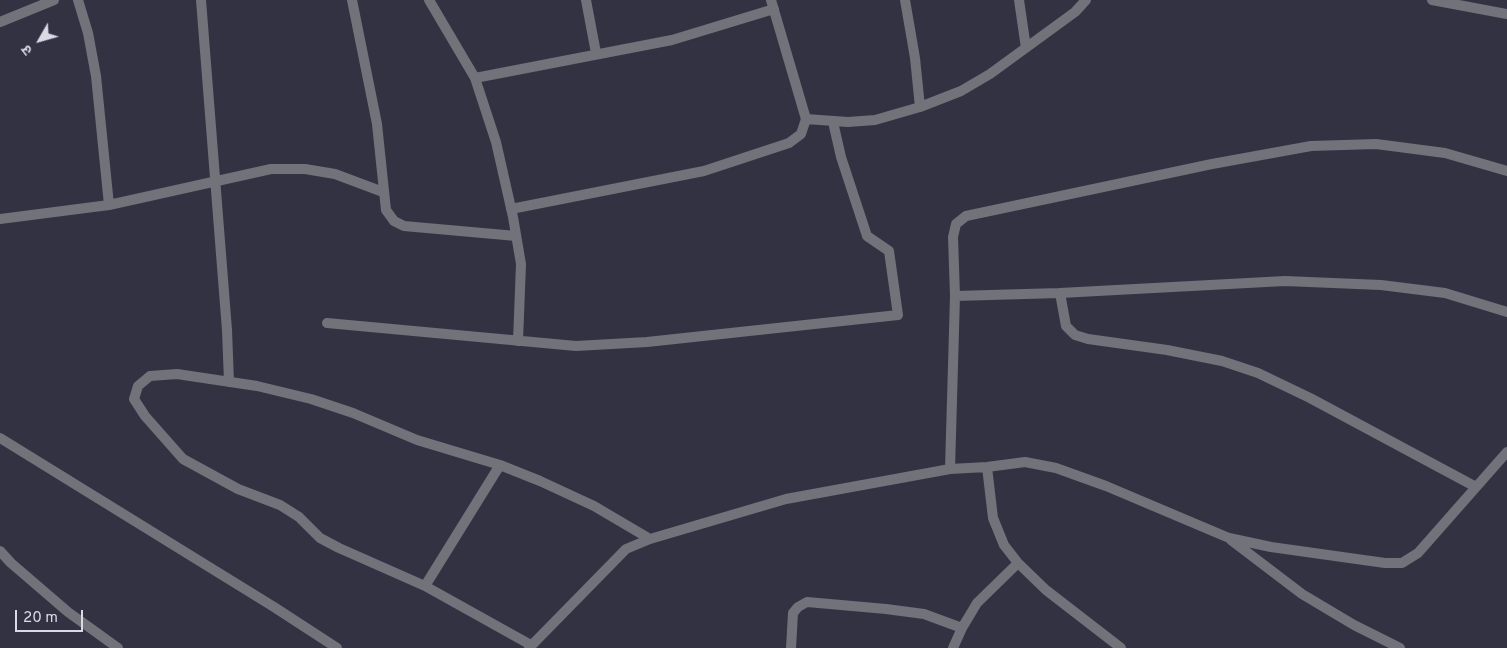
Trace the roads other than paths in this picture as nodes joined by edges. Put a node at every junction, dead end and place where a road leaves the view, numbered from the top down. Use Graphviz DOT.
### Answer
graph roads {
  1 [pos="54,0"];
  2 [pos="78,0"];
  3 [pos="201,0"];
  4 [pos="352,0"];
  5 [pos="429,0"];
  6 [pos="586,0"];
  7 [pos="905,0"];
  8 [pos="1019,0"];
  9 [pos="1086,0"];
  10 [pos="1432,0"];
  11 [pos="773,4"];
  12 [pos="1507,14"];
  13 [pos="0,22"];
  14 [pos="1026,48"];
  15 [pos="596,53"];
  16 [pos="475,78"];
  17 [pos="920,106"];
  18 [pos="806,119"];
  19 [pos="833,122"];
  20 [pos="1507,171"];
  21 [pos="215,182"];
  22 [pos="383,192"];
  23 [pos="109,205"];
  24 [pos="511,209"];
  25 [pos="0,219"];
  26 [pos="516,236"];
  27 [pos="1060,293"];
  28 [pos="955,296"];
  29 [pos="1507,312"];
  30 [pos="327,323"];
  31 [pos="518,341"];
  32 [pos="229,382"];
  33 [pos="0,438"];
  34 [pos="1507,452"];
  35 [pos="1503,464"];
  36 [pos="500,465"];
  37 [pos="987,467"];
  38 [pos="950,468"];
  39 [pos="1476,487"];
  40 [pos="1229,538"];
  41 [pos="650,539"];
  42 [pos="0,551"];
  43 [pos="1018,562"];
  44 [pos="425,586"];
  45 [pos="962,628"];
  46 [pos="530,647"];
  47 [pos="118,648"];
  48 [pos="337,648"];
  49 [pos="791,648"];
  50 [pos="953,648"];
  51 [pos="1121,648"];
  52 [pos="1400,648"];
  1 -- 13 [label="street"];
  2 -- 23 [label="street"];
  3 -- 21 [label="street"];
  4 -- 22 [label="street"];
  5 -- 16 [label="street"];
  6 -- 15 [label="street"];
  7 -- 17 [label="street"];
  8 -- 14 [label="street"];
  9 -- 14 [label="street"];
  10 -- 12 [label="street"];
  11 -- 15 [label="street"];
  11 -- 18 [label="street"];
  14 -- 17 [label="street"];
  15 -- 16 [label="street"];
  16 -- 24 [label="street"];
  17 -- 19 [label="street"];
  18 -- 19 [label="street"];
  18 -- 24 [label="street"];
  19 -- 31 [label="street"];
  20 -- 28 [label="street"];
  21 -- 22 [label="street"];
  21 -- 23 [label="street"];
  21 -- 32 [label="street"];
  22 -- 26 [label="street"];
  23 -- 25 [label="street"];
  24 -- 26 [label="street"];
  26 -- 31 [label="street"];
  27 -- 28 [label="street"];
  27 -- 29 [label="street"];
  27 -- 39 [label="street"];
  28 -- 38 [label="street"];
  30 -- 31 [label="street"];
  32 -- 36 [label="street"];
  32 -- 44 [label="street"];
  33 -- 48 [label="street"];
  34 -- 35 [label="street"];
  35 -- 39 [label="street"];
  36 -- 41 [label="street"];
  36 -- 44 [label="street"];
  37 -- 38 [label="street"];
  37 -- 40 [label="street"];
  37 -- 43 [label="street"];
  38 -- 41 [label="street"];
  39 -- 40 [label="street"];
  40 -- 52 [label="street"];
  41 -- 46 [label="street"];
  42 -- 47 [label="street"];
  43 -- 45 [label="street"];
  43 -- 51 [label="street"];
  44 -- 46 [label="street"];
  45 -- 49 [label="street"];
  45 -- 50 [label="street"];
}
